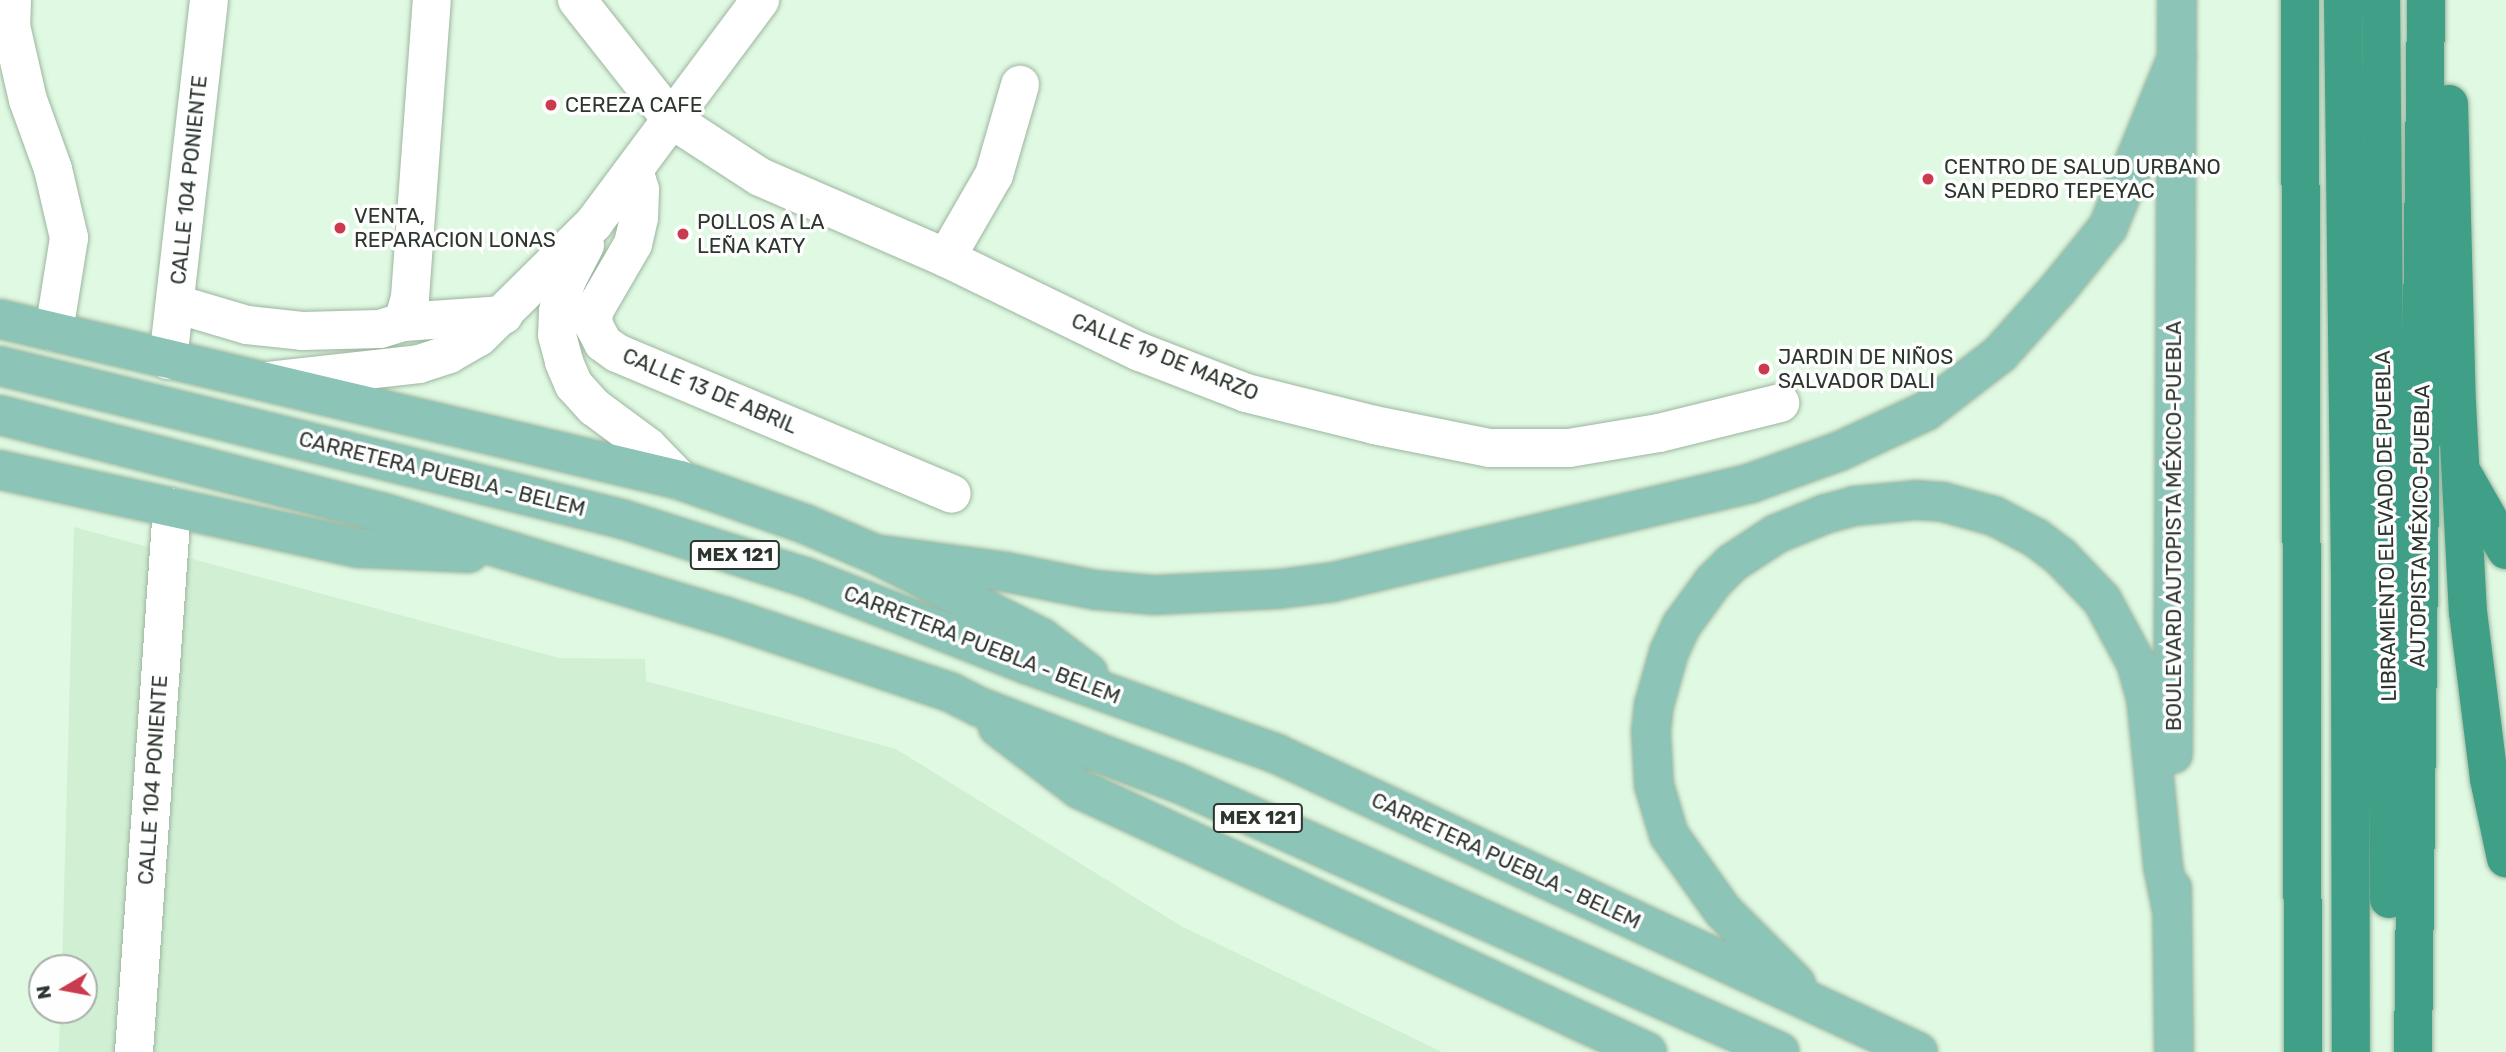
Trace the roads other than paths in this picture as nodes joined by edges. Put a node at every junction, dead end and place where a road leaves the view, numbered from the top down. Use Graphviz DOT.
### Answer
graph roads {
  1 [pos="12,0"];
  2 [pos="209,0"];
  3 [pos="432,0"];
  4 [pos="577,0"];
  5 [pos="760,0"];
  6 [pos="2177,0"];
  7 [pos="2300,0"];
  8 [pos="2343,0"];
  9 [pos="2381,0"];
  10 [pos="2426,0"];
  11 [pos="2446,0"];
  12 [pos="2177,57"];
  13 [pos="1020,85"];
  14 [pos="671,119"];
  15 [pos="634,170"];
  16 [pos="594,223"];
  17 [pos="946,258"];
  18 [pos="176,304"];
  19 [pos="504,315"];
  20 [pos="0,319"];
  21 [pos="402,322"];
  22 [pos="54,332"];
  23 [pos="168,360"];
  24 [pos="0,366"];
  25 [pos="258,382"];
  26 [pos="1780,403"];
  27 [pos="0,415"];
  28 [pos="0,470"];
  29 [pos="2461,470"];
  30 [pos="680,480"];
  31 [pos="952,494"];
  32 [pos="172,507"];
  33 [pos="2505,547"];
  34 [pos="875,554"];
  35 [pos="523,555"];
  36 [pos="1120,698"];
  37 [pos="977,706"];
  38 [pos="2506,858"];
  39 [pos="2172,911"];
  40 [pos="1836,1015"];
  41 [pos="134,1052"];
  42 [pos="1647,1052"];
  43 [pos="1780,1052"];
  44 [pos="1918,1052"];
  45 [pos="2174,1052"];
  46 [pos="2303,1052"];
  47 [pos="2351,1052"];
  48 [pos="2390,1052"];
  49 [pos="2413,1052"];
  1 -- 22 [label="street"];
  2 -- 18 [label="street, CALLE 104 PONIENTE"];
  3 -- 21 [label="street"];
  4 -- 14 [label="street"];
  5 -- 14 [label="street"];
  6 -- 12 [label="main road, BOULEVARD AUTOPISTA MÉXICO-PUEBLA"];
  7 -- 46 [label="highway"];
  8 -- 47 [label="highway, LIBRAMIENTO ELEVADO DE PUEBLA"];
  9 -- 48 [label="highway, LIBRAMIENTO ELEVADO DE PUEBLA"];
  10 -- 49 [label="highway, AUTOPISTA MÉXICO-PUEBLA"];
  11 -- 29 [label="highway"];
  12 -- 34 [label="main road"];
  12 -- 39 [label="main road, BOULEVARD AUTOPISTA MÉXICO-PUEBLA"];
  13 -- 17 [label="street"];
  14 -- 15 [label="street"];
  14 -- 17 [label="street, CALLE 19 DE MARZO"];
  15 -- 16 [label="street"];
  15 -- 31 [label="street, CALLE 13 DE ABRIL"];
  16 -- 19 [label="street"];
  16 -- 30 [label="street"];
  17 -- 26 [label="street, CALLE 19 DE MARZO"];
  18 -- 21 [label="street"];
  18 -- 23 [label="street, CALLE 104 PONIENTE"];
  19 -- 21 [label="street"];
  19 -- 25 [label="street"];
  20 -- 22 [label="main road"];
  22 -- 23 [label="main road"];
  23 -- 25 [label="main road"];
  24 -- 36 [label="main road, CARRETERA PUEBLA - BELEM / MEX 121"];
  25 -- 30 [label="main road"];
  27 -- 35 [label="main road, MEX 121"];
  28 -- 32 [label="main road"];
  29 -- 33 [label="highway"];
  29 -- 38 [label="highway"];
  30 -- 34 [label="main road"];
  32 -- 35 [label="main road"];
  32 -- 41 [label="street, CALLE 104 PONIENTE"];
  34 -- 36 [label="main road"];
  35 -- 37 [label="main road, MEX 121"];
  36 -- 40 [label="main road, CARRETERA PUEBLA - BELEM / MEX 121"];
  37 -- 42 [label="main road"];
  37 -- 43 [label="main road, MEX 121"];
  39 -- 40 [label="main road"];
  39 -- 45 [label="main road, BOULEVARD AUTOPISTA MÉXICO-PUEBLA"];
  40 -- 44 [label="main road, CARRETERA PUEBLA - BELEM / MEX 121"];
}
